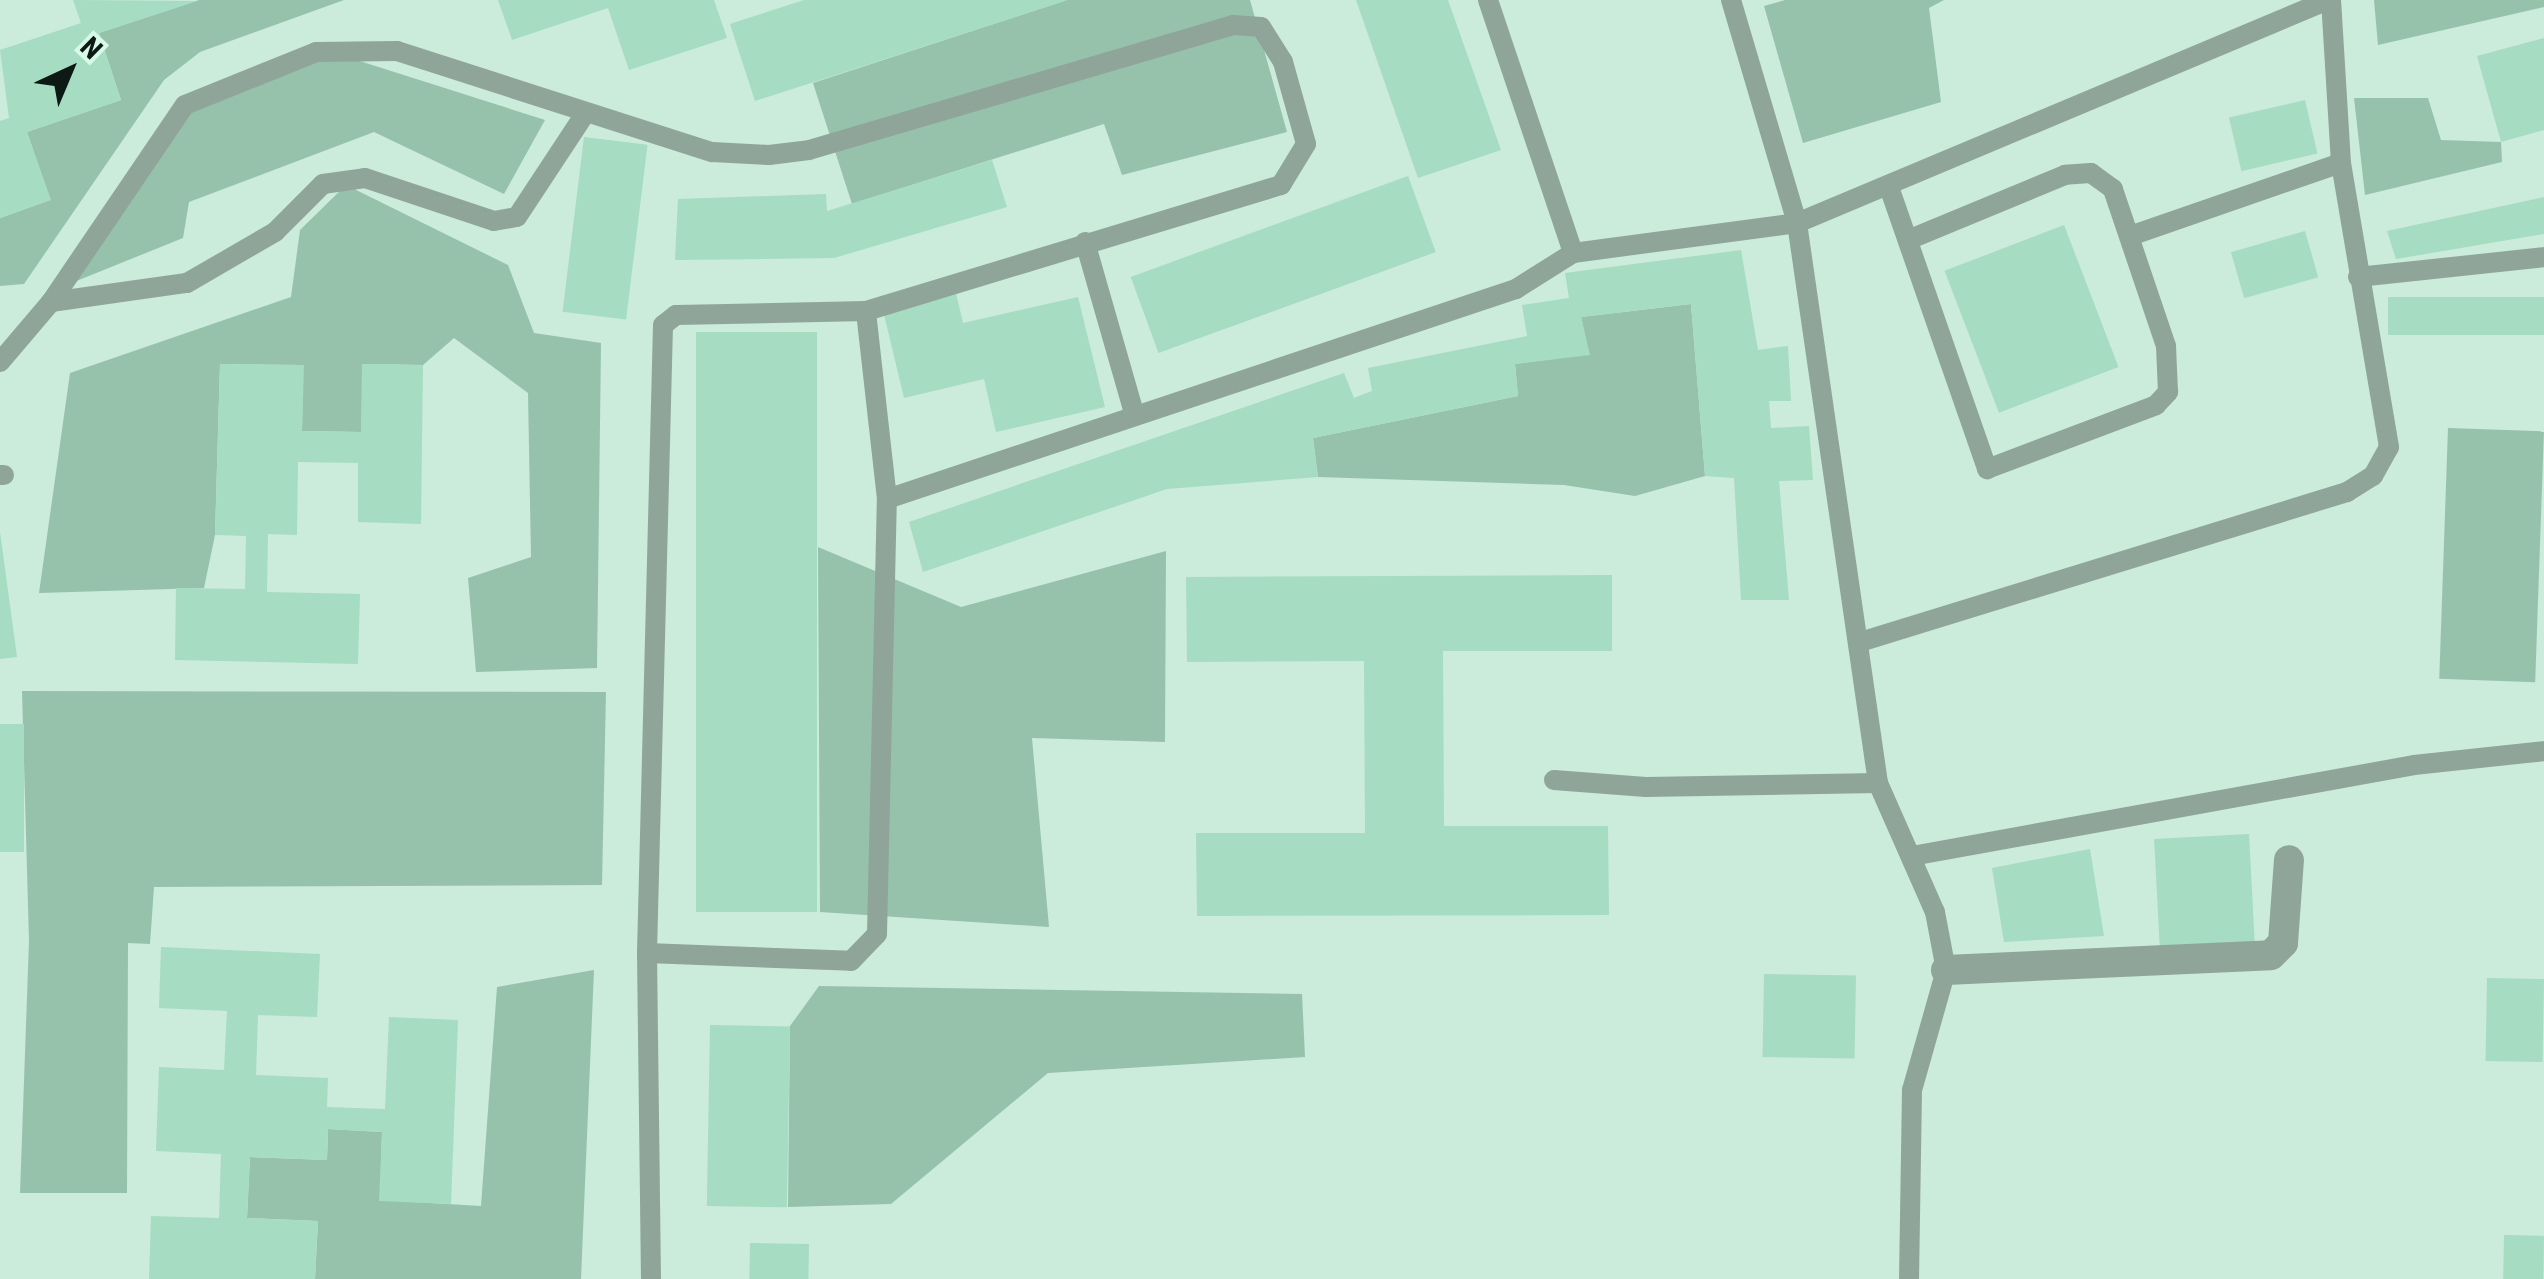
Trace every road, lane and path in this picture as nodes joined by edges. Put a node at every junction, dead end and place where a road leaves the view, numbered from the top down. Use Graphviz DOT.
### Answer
graph roads {
  1 [pos="1488,0"];
  2 [pos="1731,0"];
  3 [pos="2329,0"];
  4 [pos="585,114"];
  5 [pos="2341,163"];
  6 [pos="1889,187"];
  7 [pos="1797,224"];
  8 [pos="2130,236"];
  9 [pos="1908,240"];
  10 [pos="1085,242"];
  11 [pos="1573,253"];
  12 [pos="2544,257"];
  13 [pos="2358,278"];
  14 [pos="52,302"];
  15 [pos="866,311"];
  16 [pos="0,362"];
  17 [pos="1136,416"];
  18 [pos="887,499"];
  19 [pos="1860,642"];
  20 [pos="2544,751"];
  21 [pos="1554,780"];
  22 [pos="1878,783"];
  23 [pos="1912,856"];
  24 [pos="2289,860"];
  25 [pos="647,953"];
  26 [pos="1946,970"];
  27 [pos="650,1279"];
  28 [pos="1909,1279"];
  1 -- 11 [label="lane"];
  2 -- 7 [label="lane"];
  3 -- 5 [label="lane"];
  3 -- 6 [label="lane"];
  4 -- 10 [label="lane"];
  4 -- 14 [label="lane"];
  4 -- 14 [label="lane"];
  5 -- 8 [label="lane"];
  5 -- 13 [label="lane"];
  6 -- 7 [label="lane"];
  6 -- 9 [label="lane"];
  7 -- 11 [label="lane"];
  7 -- 19 [label="lane"];
  8 -- 9 [label="lane"];
  8 -- 9 [label="lane"];
  10 -- 15 [label="lane"];
  10 -- 17 [label="lane"];
  11 -- 17 [label="lane"];
  12 -- 13 [label="lane"];
  13 -- 19 [label="lane"];
  14 -- 16 [label="lane"];
  15 -- 18 [label="lane"];
  15 -- 25 [label="lane"];
  17 -- 18 [label="lane"];
  18 -- 25 [label="lane"];
  19 -- 22 [label="lane"];
  20 -- 23 [label="lane"];
  21 -- 22 [label="lane"];
  22 -- 23 [label="lane"];
  23 -- 26 [label="lane"];
  24 -- 26 [label="street"];
  25 -- 27 [label="lane"];
  26 -- 28 [label="lane"];
}
